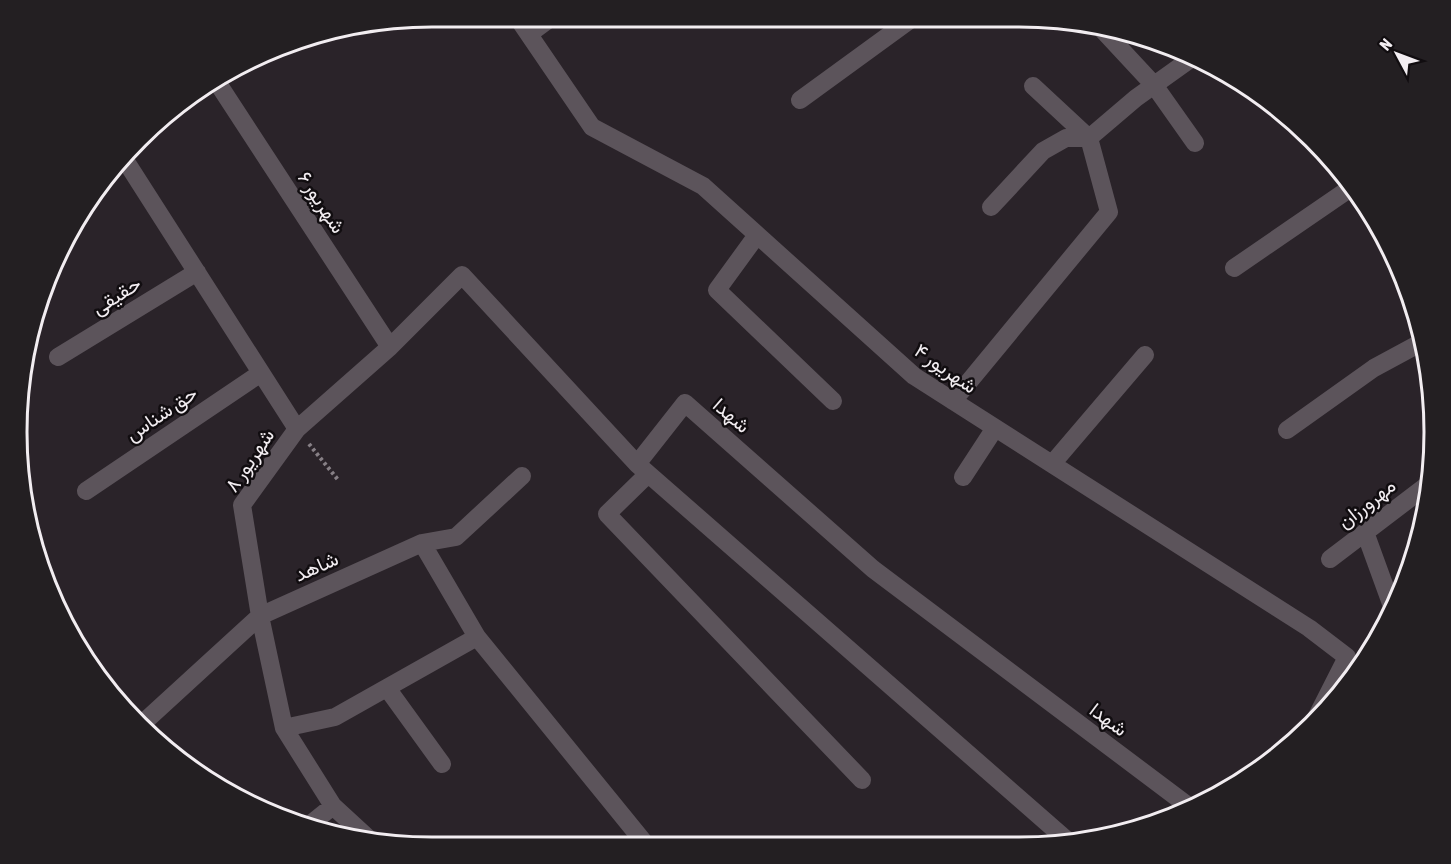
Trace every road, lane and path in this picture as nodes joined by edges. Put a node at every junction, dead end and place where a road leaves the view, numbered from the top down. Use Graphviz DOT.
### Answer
graph roads {
  1 [pos="524,27"];
  2 [pos="538,27"];
  3 [pos="900,27"];
  4 [pos="529,34"];
  5 [pos="1110,38"];
  6 [pos="1185,63"];
  7 [pos="1154,85"];
  8 [pos="1033,86"];
  9 [pos="220,87"];
  10 [pos="800,100"];
  11 [pos="1089,138"];
  12 [pos="1195,143"];
  13 [pos="128,165"];
  14 [pos="1345,192"];
  15 [pos="991,207"];
  16 [pos="757,235"];
  17 [pos="1234,268"];
  18 [pos="197,272"];
  19 [pos="1414,346"];
  20 [pos="390,347"];
  21 [pos="1145,355"];
  22 [pos="58,357"];
  23 [pos="261,373"];
  24 [pos="833,401"];
  25 [pos="953,401"];
  26 [pos="995,428"];
  27 [pos="297,429"];
  28 [pos="1287,430"];
  29 [pos="1052,464"];
  30 [pos="643,469"];
  31 [pos="522,476"];
  32 [pos="963,477"];
  33 [pos="339,481"];
  34 [pos="86,491"];
  35 [pos="1420,491"];
  36 [pos="1365,532"];
  37 [pos="423,543"];
  38 [pos="1330,560"];
  39 [pos="1389,597"];
  40 [pos="260,616"];
  41 [pos="477,638"];
  42 [pos="1352,662"];
  43 [pos="387,688"];
  44 [pos="147,719"];
  45 [pos="284,728"];
  46 [pos="442,764"];
  47 [pos="862,780"];
  48 [pos="1183,802"];
  49 [pos="333,806"];
  50 [pos="316,820"];
  51 [pos="359,830"];
  52 [pos="1061,835"];
  53 [pos="640,837"];
  1 -- 4 [label="street, شهریور ۴"];
  2 -- 4 [label="street"];
  3 -- 10 [label="street"];
  4 -- 16 [label="street, شهریور ۴"];
  5 -- 7 [label="street"];
  6 -- 7 [label="street"];
  7 -- 11 [label="street"];
  7 -- 12 [label="street"];
  8 -- 11 [label="street"];
  9 -- 20 [label="street, شهریور ۶"];
  11 -- 15 [label="street"];
  11 -- 25 [label="street"];
  13 -- 18 [label="street, شهریور ۸"];
  14 -- 17 [label="street"];
  16 -- 24 [label="street"];
  16 -- 25 [label="street, شهریور ۴"];
  18 -- 22 [label="street, حقیقی"];
  18 -- 23 [label="street, شهریور ۸"];
  19 -- 28 [label="street"];
  20 -- 27 [label="street"];
  20 -- 30 [label="street"];
  21 -- 29 [label="street"];
  23 -- 27 [label="street, شهریور ۸"];
  23 -- 34 [label="street, حق شناس"];
  25 -- 26 [label="street, شهریور ۴"];
  26 -- 29 [label="street, شهریور ۴"];
  26 -- 32 [label="street"];
  27 -- 33 [label="path"];
  27 -- 40 [label="street, شهریور ۸"];
  29 -- 42 [label="street, شهریور ۴"];
  30 -- 47 [label="street"];
  30 -- 48 [label="street, شهدا"];
  30 -- 52 [label="street"];
  31 -- 37 [label="street, شاهد"];
  35 -- 36 [label="street, مهرورزان"];
  36 -- 38 [label="street, مهرورزان"];
  36 -- 39 [label="street"];
  37 -- 40 [label="street, شاهد"];
  37 -- 41 [label="street"];
  40 -- 44 [label="street, شاهد"];
  40 -- 45 [label="street, شهریور ۸"];
  41 -- 43 [label="street"];
  41 -- 53 [label="street"];
  43 -- 45 [label="street"];
  43 -- 46 [label="street"];
  45 -- 49 [label="street, شهریور ۸"];
  49 -- 50 [label="street"];
  49 -- 51 [label="street, شهریور ۸"];
}
